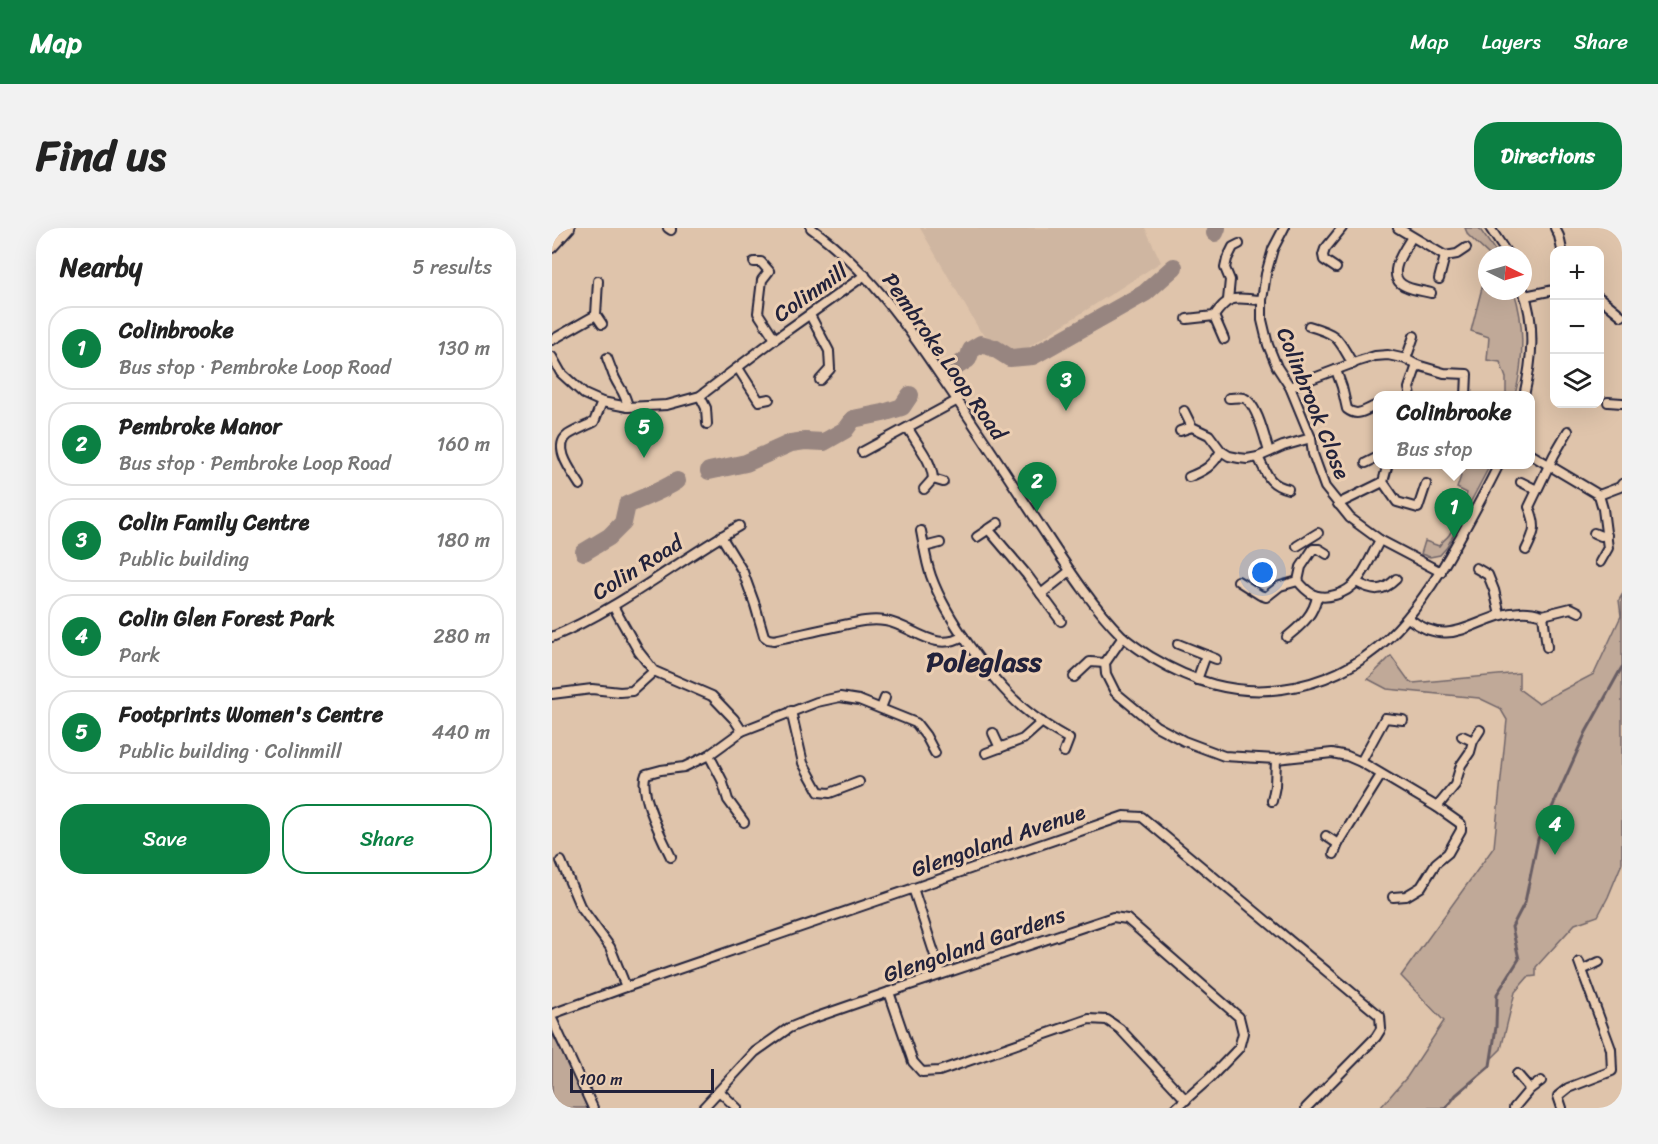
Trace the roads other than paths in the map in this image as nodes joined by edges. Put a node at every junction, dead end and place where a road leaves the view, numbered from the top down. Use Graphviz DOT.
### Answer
graph roads {
  1 [pos="570,228"];
  2 [pos="811,228"];
  3 [pos="1284,228"];
  4 [pos="1342,228"];
  5 [pos="1398,228"];
  6 [pos="1490,228"];
  7 [pos="1555,228"];
  8 [pos="1412,237"];
  9 [pos="1239,244"];
  10 [pos="1502,246"];
  11 [pos="1561,246"];
  12 [pos="552,248"];
  13 [pos="1466,248"];
  14 [pos="1445,256"];
  15 [pos="754,262"];
  16 [pos="1336,268"];
  17 [pos="865,275"];
  18 [pos="1439,279"];
  19 [pos="598,281"];
  20 [pos="1550,290"];
  21 [pos="1532,292"];
  22 [pos="1431,293"];
  23 [pos="1228,300"];
  24 [pos="1262,300"];
  25 [pos="1525,300"];
  26 [pos="1602,300"];
  27 [pos="596,315"];
  28 [pos="810,315"];
  29 [pos="1214,316"];
  30 [pos="1622,316"];
  31 [pos="1187,319"];
  32 [pos="602,324"];
  33 [pos="1310,326"];
  34 [pos="1414,336"];
  35 [pos="775,339"];
  36 [pos="1224,339"];
  37 [pos="552,340"];
  38 [pos="552,357"];
  39 [pos="607,358"];
  40 [pos="1406,359"];
  41 [pos="1353,363"];
  42 [pos="1417,365"];
  43 [pos="738,368"];
  44 [pos="1336,370"];
  45 [pos="820,380"];
  46 [pos="1290,387"];
  47 [pos="1410,391"];
  48 [pos="1466,391"];
  49 [pos="1525,391"];
  50 [pos="700,396"];
  51 [pos="1229,398"];
  52 [pos="769,399"];
  53 [pos="958,400"];
  54 [pos="602,402"];
  55 [pos="1608,402"];
  56 [pos="1622,403"];
  57 [pos="628,407"];
  58 [pos="1373,407"];
  59 [pos="1184,411"];
  60 [pos="707,424"];
  61 [pos="1192,427"];
  62 [pos="908,428"];
  63 [pos="1180,431"];
  64 [pos="1568,431"];
  65 [pos="1311,438"];
  66 [pos="1221,451"];
  67 [pos="862,452"];
  68 [pos="1269,452"];
  69 [pos="1258,457"];
  70 [pos="1535,457"];
  71 [pos="1373,459"];
  72 [pos="1366,463"];
  73 [pos="1549,466"];
  74 [pos="1386,469"];
  75 [pos="1497,469"];
  76 [pos="1189,477"];
  77 [pos="933,479"];
  78 [pos="943,482"];
  79 [pos="1383,482"];
  80 [pos="1521,482"];
  81 [pos="1426,484"];
  82 [pos="1622,484"];
  83 [pos="580,485"];
  84 [pos="924,489"];
  85 [pos="1288,489"];
  86 [pos="1537,490"];
  87 [pos="1599,495"];
  88 [pos="1338,504"];
  89 [pos="998,523"];
  90 [pos="739,526"];
  91 [pos="988,529"];
  92 [pos="921,531"];
  93 [pos="1318,533"];
  94 [pos="1594,533"];
  95 [pos="1606,535"];
  96 [pos="721,536"];
  97 [pos="977,537"];
  98 [pos="1308,539"];
  99 [pos="1380,540"];
  100 [pos="940,543"];
  101 [pos="1297,546"];
  102 [pos="924,547"];
  103 [pos="1313,549"];
  104 [pos="1526,550"];
  105 [pos="1327,554"];
  106 [pos="1600,562"];
  107 [pos="1476,568"];
  108 [pos="1070,571"];
  109 [pos="1441,572"];
  110 [pos="1396,579"];
  111 [pos="1238,581"];
  112 [pos="1298,581"];
  113 [pos="1356,582"];
  114 [pos="1041,594"];
  115 [pos="1317,596"];
  116 [pos="613,606"];
  117 [pos="1579,612"];
  118 [pos="1500,615"];
  119 [pos="1543,615"];
  120 [pos="1408,618"];
  121 [pos="1291,620"];
  122 [pos="1061,621"];
  123 [pos="1298,628"];
  124 [pos="963,636"];
  125 [pos="552,637"];
  126 [pos="1123,637"];
  127 [pos="1287,638"];
  128 [pos="1178,644"];
  129 [pos="1547,647"];
  130 [pos="1206,655"];
  131 [pos="1216,659"];
  132 [pos="1105,663"];
  133 [pos="654,671"];
  134 [pos="1074,677"];
  135 [pos="1197,680"];
  136 [pos="552,694"];
  137 [pos="885,698"];
  138 [pos="881,708"];
  139 [pos="791,711"];
  140 [pos="1403,720"];
  141 [pos="1042,722"];
  142 [pos="1480,730"];
  143 [pos="742,731"];
  144 [pos="993,733"];
  145 [pos="1462,736"];
  146 [pos="1473,741"];
  147 [pos="1000,748"];
  148 [pos="1064,752"];
  149 [pos="935,753"];
  150 [pos="986,753"];
  151 [pos="709,755"];
  152 [pos="1276,759"];
  153 [pos="1361,762"];
  154 [pos="1381,775"];
  155 [pos="859,782"];
  156 [pos="1272,801"];
  157 [pos="1437,807"];
  158 [pos="744,822"];
  159 [pos="1326,836"];
  160 [pos="1338,844"];
  161 [pos="1334,854"];
  162 [pos="672,857"];
  163 [pos="561,861"];
  164 [pos="913,888"];
  165 [pos="1393,897"];
  166 [pos="1599,962"];
  167 [pos="941,974"];
  168 [pos="626,987"];
  169 [pos="889,992"];
  170 [pos="552,1014"];
  171 [pos="552,1019"];
  172 [pos="1517,1074"];
  173 [pos="1541,1081"];
  174 [pos="1530,1089"];
  175 [pos="719,1091"];
  176 [pos="1186,1100"];
  177 [pos="593,1108"];
  178 [pos="703,1108"];
  179 [pos="737,1108"];
  180 [pos="1176,1108"];
  181 [pos="1306,1108"];
  182 [pos="1514,1108"];
  183 [pos="1562,1108"];
  1 -- 12 [label="street"];
  2 -- 17 [label="street, Pembroke Loop Road"];
  3 -- 24 [label="street, Colinbrook Close"];
  4 -- 16 [label="street"];
  5 -- 8 [label="street"];
  6 -- 10 [label="street"];
  7 -- 11 [label="street"];
  8 -- 14 [label="street"];
  8 -- 22 [label="street"];
  9 -- 23 [label="street"];
  13 -- 14 [label="street"];
  14 -- 18 [label="street"];
  15 -- 35 [label="street, Colinmill"];
  17 -- 28 [label="street, Colinmill"];
  17 -- 53 [label="street, Pembroke Loop Road"];
  19 -- 27 [label="street"];
  20 -- 21 [label="street"];
  23 -- 24 [label="street"];
  23 -- 29 [label="street"];
  24 -- 46 [label="street, Colinbrook Close"];
  25 -- 49 [label="street"];
  26 -- 30 [label="street"];
  27 -- 32 [label="street"];
  27 -- 37 [label="street"];
  28 -- 35 [label="street, Colinmill"];
  28 -- 45 [label="street"];
  29 -- 31 [label="street"];
  29 -- 36 [label="street"];
  33 -- 41 [label="street"];
  34 -- 40 [label="street"];
  35 -- 43 [label="street, Colinmill"];
  38 -- 54 [label="street, Colinmill"];
  39 -- 57 [label="street"];
  40 -- 41 [label="street"];
  40 -- 42 [label="street"];
  41 -- 44 [label="street"];
  42 -- 47 [label="street"];
  42 -- 48 [label="street"];
  43 -- 50 [label="street, Colinmill"];
  43 -- 52 [label="street"];
  44 -- 46 [label="street"];
  44 -- 58 [label="street"];
  46 -- 65 [label="street, Colinbrook Close"];
  50 -- 57 [label="street, Colinmill"];
  50 -- 60 [label="street"];
  51 -- 68 [label="street"];
  53 -- 62 [label="street"];
  53 -- 108 [label="street, Pembroke Loop Road"];
  54 -- 57 [label="street, Colinmill"];
  54 -- 83 [label="street"];
  55 -- 56 [label="street"];
  59 -- 61 [label="street"];
  61 -- 63 [label="street"];
  61 -- 66 [label="street"];
  62 -- 67 [label="street"];
  62 -- 77 [label="street"];
  64 -- 73 [label="street"];
  65 -- 68 [label="street"];
  65 -- 88 [label="street, Colinbrook Close"];
  66 -- 69 [label="street"];
  66 -- 76 [label="street"];
  68 -- 69 [label="street"];
  69 -- 85 [label="street"];
  70 -- 73 [label="street"];
  71 -- 72 [label="street"];
  73 -- 86 [label="street"];
  73 -- 87 [label="street"];
  74 -- 79 [label="street"];
  75 -- 109 [label="street, Pembroke Loop Road"];
  77 -- 78 [label="street"];
  77 -- 84 [label="street"];
  79 -- 81 [label="street"];
  79 -- 88 [label="street"];
  80 -- 86 [label="street"];
  82 -- 87 [label="street"];
  86 -- 104 [label="street"];
  87 -- 95 [label="street"];
  88 -- 99 [label="street, Colinbrook Close"];
  89 -- 91 [label="street"];
  90 -- 96 [label="street, Colin Road"];
  91 -- 97 [label="street"];
  91 -- 114 [label="street"];
  92 -- 102 [label="street"];
  93 -- 98 [label="street"];
  94 -- 95 [label="street"];
  95 -- 106 [label="street"];
  96 -- 116 [label="street, Colin Road"];
  96 -- 124 [label="street"];
  98 -- 101 [label="street"];
  98 -- 103 [label="street"];
  99 -- 109 [label="street, Colinbrook Close"];
  99 -- 113 [label="street"];
  100 -- 102 [label="street"];
  102 -- 124 [label="street"];
  103 -- 105 [label="street"];
  103 -- 112 [label="street"];
  107 -- 118 [label="street"];
  108 -- 114 [label="street"];
  108 -- 126 [label="street, Pembroke Loop Road"];
  109 -- 120 [label="street, Pembroke Loop Road"];
  110 -- 113 [label="street"];
  111 -- 112 [label="street"];
  112 -- 115 [label="street"];
  113 -- 115 [label="street"];
  114 -- 122 [label="street"];
  115 -- 123 [label="street"];
  116 -- 125 [label="street, Colin Road"];
  116 -- 133 [label="street"];
  117 -- 119 [label="street"];
  118 -- 119 [label="street"];
  118 -- 120 [label="street"];
  119 -- 129 [label="street"];
  120 -- 135 [label="street, Pembroke Loop Road"];
  121 -- 123 [label="street"];
  123 -- 127 [label="street"];
  124 -- 141 [label="street"];
  126 -- 132 [label="street"];
  126 -- 135 [label="street, Pembroke Loop Road"];
  128 -- 130 [label="street"];
  130 -- 131 [label="street"];
  130 -- 135 [label="street"];
  132 -- 134 [label="street"];
  132 -- 152 [label="street"];
  133 -- 136 [label="street"];
  133 -- 143 [label="street"];
  137 -- 138 [label="street"];
  138 -- 139 [label="street"];
  138 -- 149 [label="street"];
  139 -- 143 [label="street"];
  139 -- 155 [label="street"];
  140 -- 153 [label="street"];
  141 -- 147 [label="street"];
  141 -- 148 [label="street"];
  142 -- 146 [label="street"];
  143 -- 151 [label="street"];
  144 -- 147 [label="street"];
  145 -- 146 [label="street"];
  146 -- 157 [label="street"];
  147 -- 150 [label="street"];
  151 -- 158 [label="street"];
  151 -- 162 [label="street"];
  152 -- 153 [label="street"];
  152 -- 156 [label="street"];
  153 -- 154 [label="street"];
  154 -- 157 [label="street"];
  154 -- 160 [label="street"];
  157 -- 165 [label="street"];
  159 -- 160 [label="street"];
  160 -- 161 [label="street"];
  163 -- 168 [label="street"];
  164 -- 167 [label="street"];
  164 -- 168 [label="street, Glengoland Avenue"];
  164 -- 181 [label="street, Glengoland Avenue"];
  166 -- 183 [label="street"];
  167 -- 169 [label="street, Glengoland Gardens"];
  167 -- 176 [label="street, Glengoland Gardens"];
  168 -- 170 [label="street, Glengoland Avenue"];
  169 -- 175 [label="street, Glengoland Gardens"];
  169 -- 176 [label="street"];
  171 -- 177 [label="street"];
  172 -- 174 [label="street"];
  173 -- 174 [label="street"];
  174 -- 182 [label="street"];
  175 -- 178 [label="street, Glengoland Gardens"];
  175 -- 179 [label="street"];
  176 -- 180 [label="street"];
}
